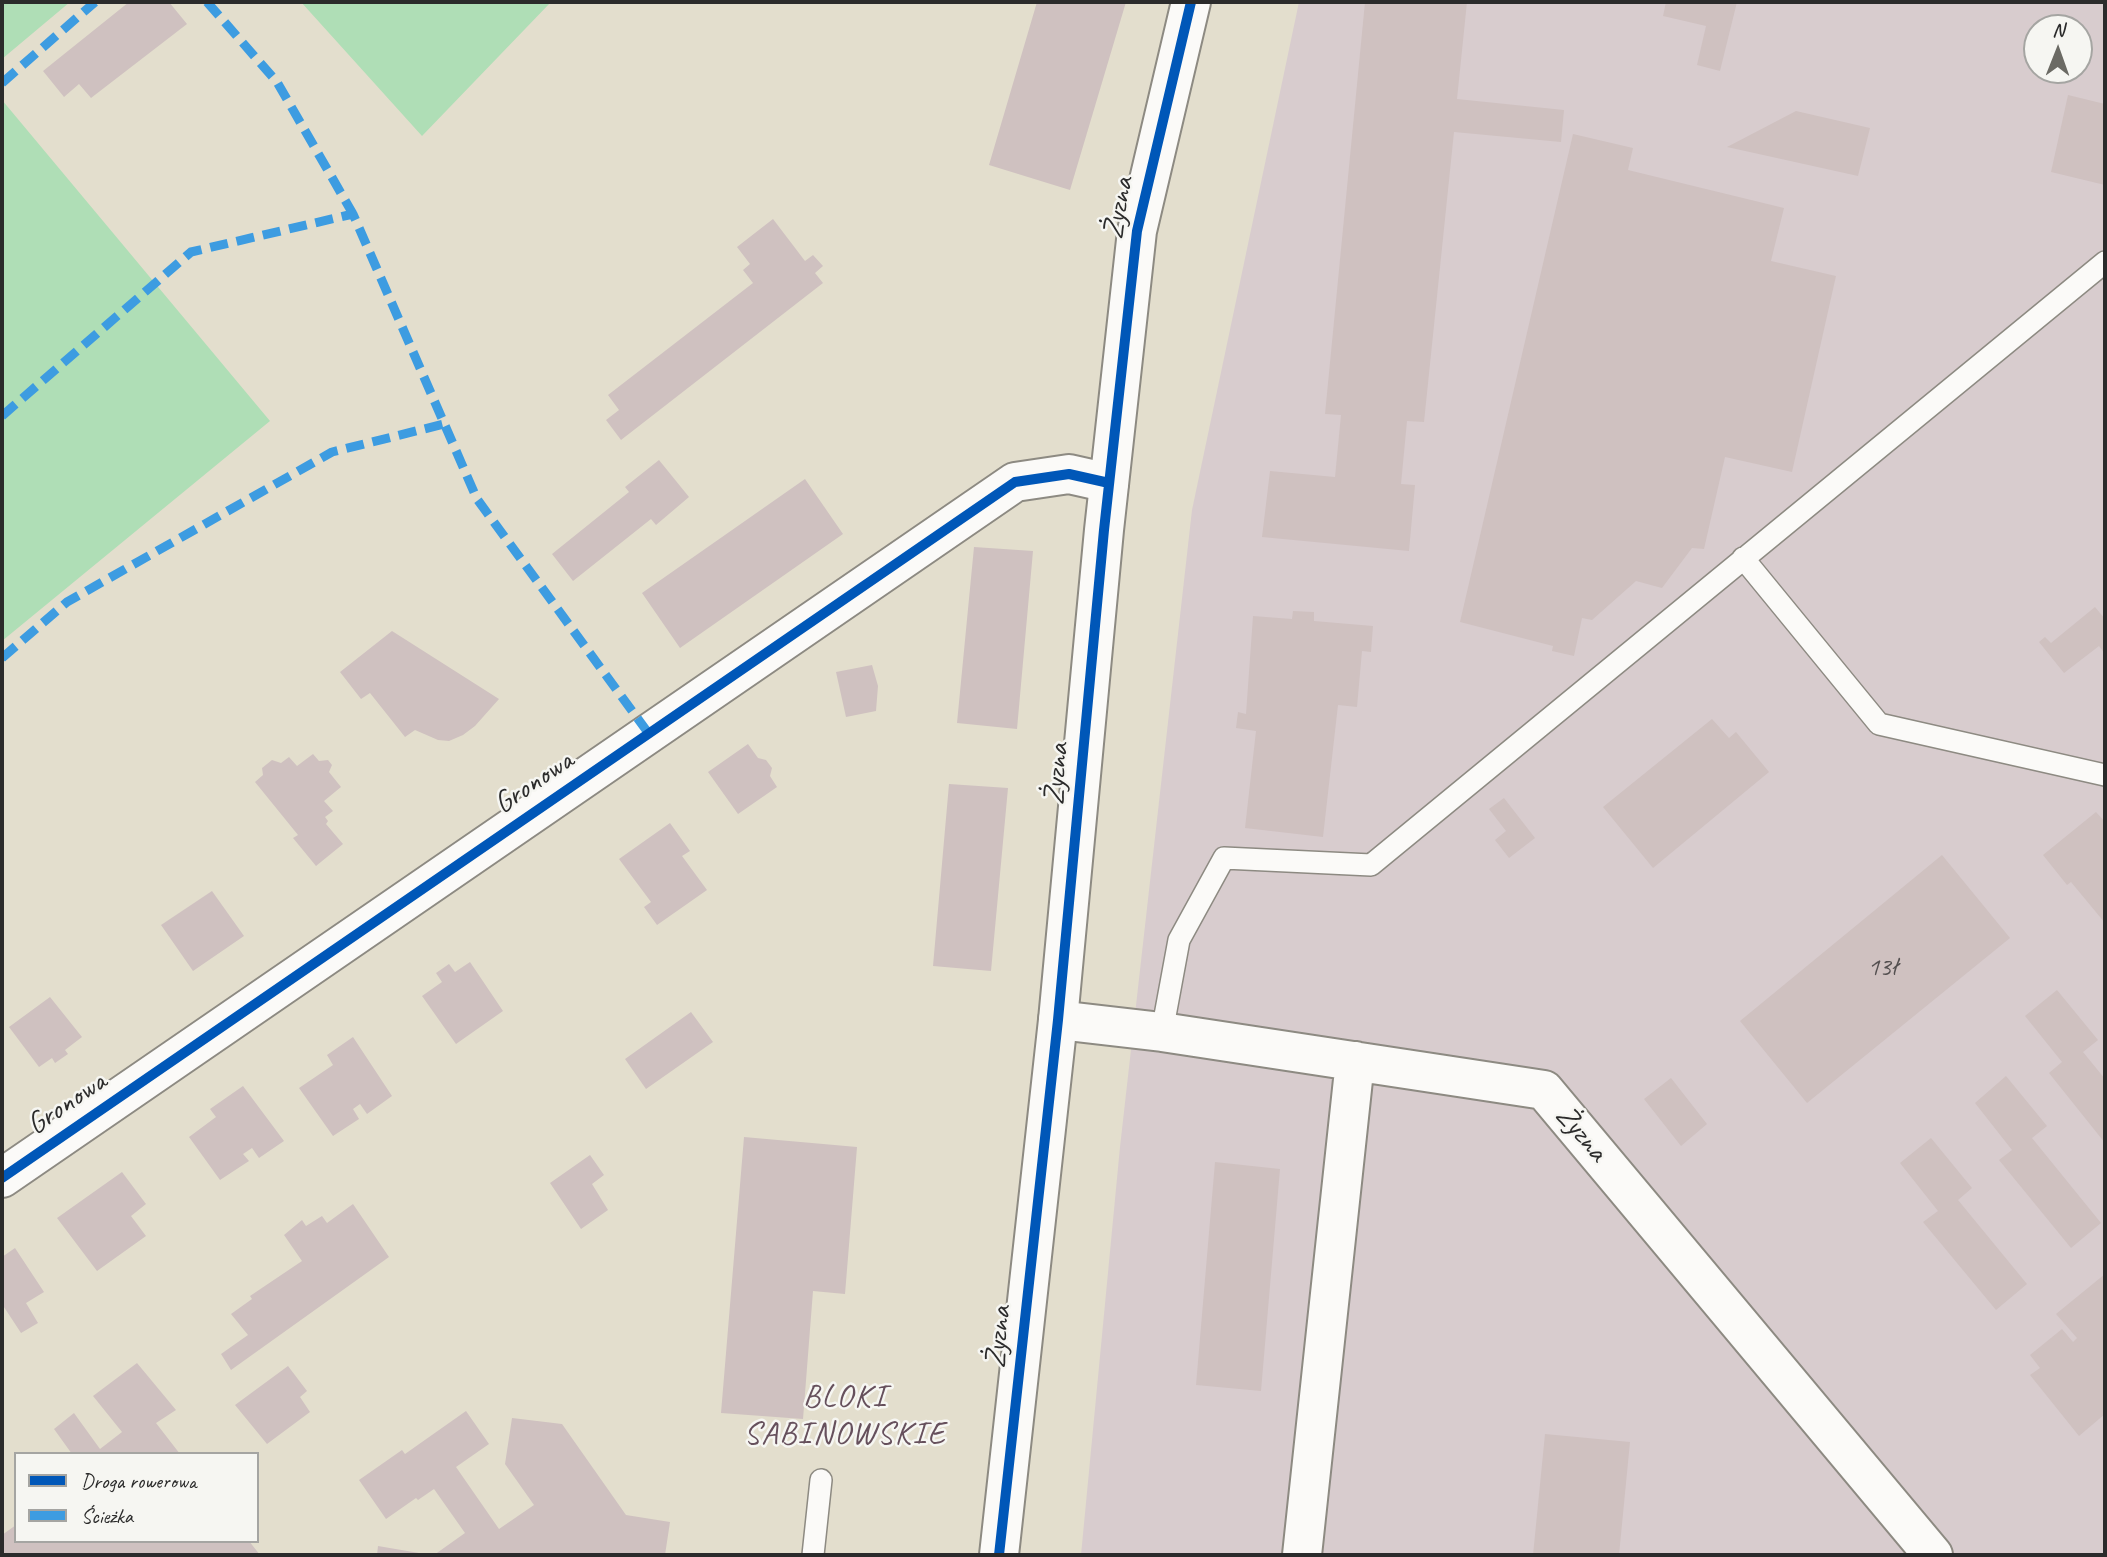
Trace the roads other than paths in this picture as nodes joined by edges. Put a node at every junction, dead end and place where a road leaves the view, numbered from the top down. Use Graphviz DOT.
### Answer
graph roads {
  1 [pos="1191,2"];
  2 [pos="2105,262"];
  3 [pos="1109,483"];
  4 [pos="1742,558"];
  5 [pos="2105,775"];
  6 [pos="1058,1020"];
  7 [pos="1162,1032"];
  8 [pos="1355,1061"];
  9 [pos="2,1178"];
  10 [pos="821,1480"];
  11 [pos="813,1555"];
  12 [pos="999,1555"];
  13 [pos="1302,1555"];
  14 [pos="1933,1555"];
  1 -- 3 [label="street, Żyzna"];
  2 -- 4 [label="lane"];
  3 -- 6 [label="street, Żyzna"];
  3 -- 9 [label="street, Gronowa"];
  4 -- 5 [label="lane"];
  4 -- 7 [label="lane"];
  6 -- 7 [label="street, Żyzna"];
  6 -- 12 [label="street, Żyzna"];
  7 -- 8 [label="street, Żyzna"];
  8 -- 13 [label="street"];
  8 -- 14 [label="street, Żyzna"];
  10 -- 11 [label="lane"];
}
